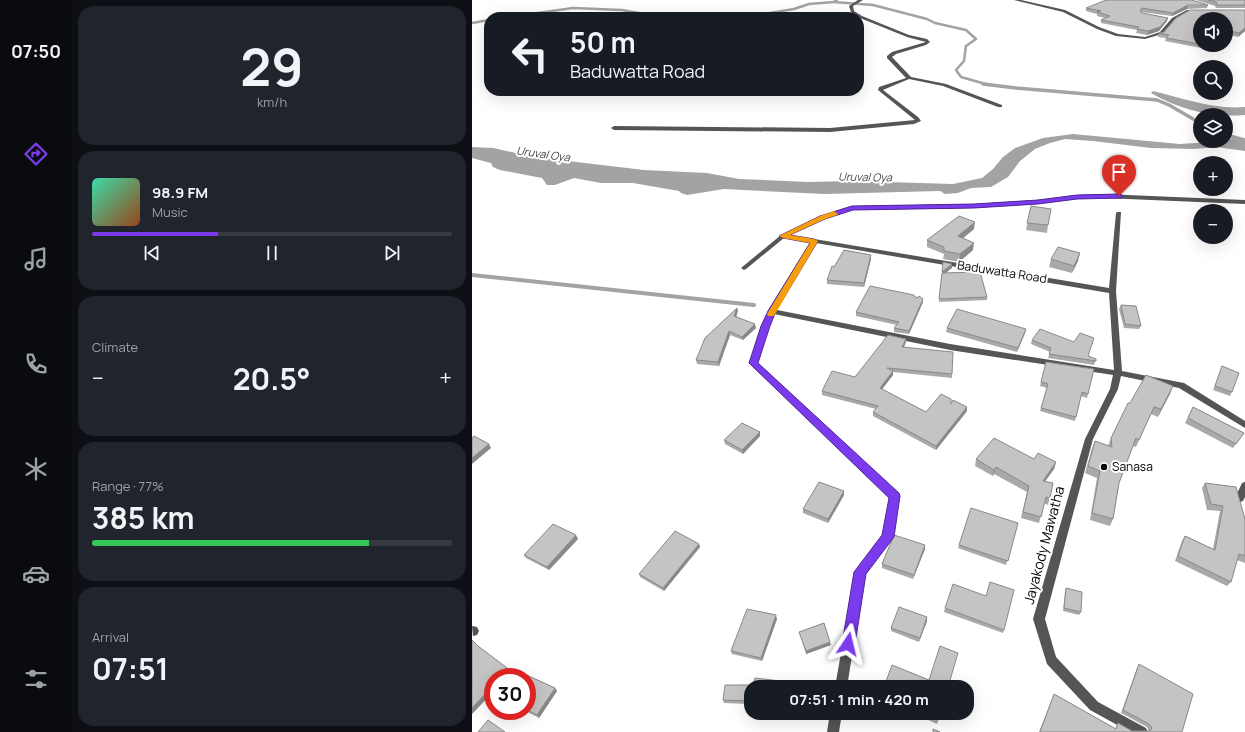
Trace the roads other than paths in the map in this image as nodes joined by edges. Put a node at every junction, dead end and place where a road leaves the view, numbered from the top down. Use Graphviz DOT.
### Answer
graph roads {
  1 [pos="861,0"];
  2 [pos="1016,0"];
  3 [pos="1210,6"];
  4 [pos="854,12"];
  5 [pos="1165,17"];
  6 [pos="864,18"];
  7 [pos="1172,19"];
  8 [pos="909,78"];
  9 [pos="1000,106"];
  10 [pos="614,128"];
  11 [pos="1245,202"];
  12 [pos="1119,212"];
  13 [pos="783,236"];
  14 [pos="814,241"];
  15 [pos="744,268"];
  16 [pos="1112,290"];
  17 [pos="772,311"];
  18 [pos="1114,372"];
  19 [pos="1245,425"];
  20 [pos="1245,486"];
  21 [pos="1240,498"];
  22 [pos="842,680"];
  23 [pos="835,720"];
  24 [pos="833,732"];
  25 [pos="1142,732"];
  1 -- 4 [label="street"];
  2 -- 7 [label="street"];
  3 -- 7 [label="street"];
  5 -- 7 [label="street"];
  6 -- 8 [label="street"];
  8 -- 9 [label="street"];
  8 -- 10 [label="street"];
  11 -- 13 [label="street"];
  12 -- 16 [label="street"];
  13 -- 14 [label="street, Baduwatta Road"];
  13 -- 15 [label="street"];
  14 -- 16 [label="street, Baduwatta Road"];
  14 -- 17 [label="street"];
  16 -- 18 [label="street"];
  17 -- 18 [label="street"];
  17 -- 22 [label="street"];
  18 -- 19 [label="street"];
  18 -- 25 [label="street, Jayakody Mawatha"];
  20 -- 21 [label="street"];
  23 -- 24 [label="street"];
}
